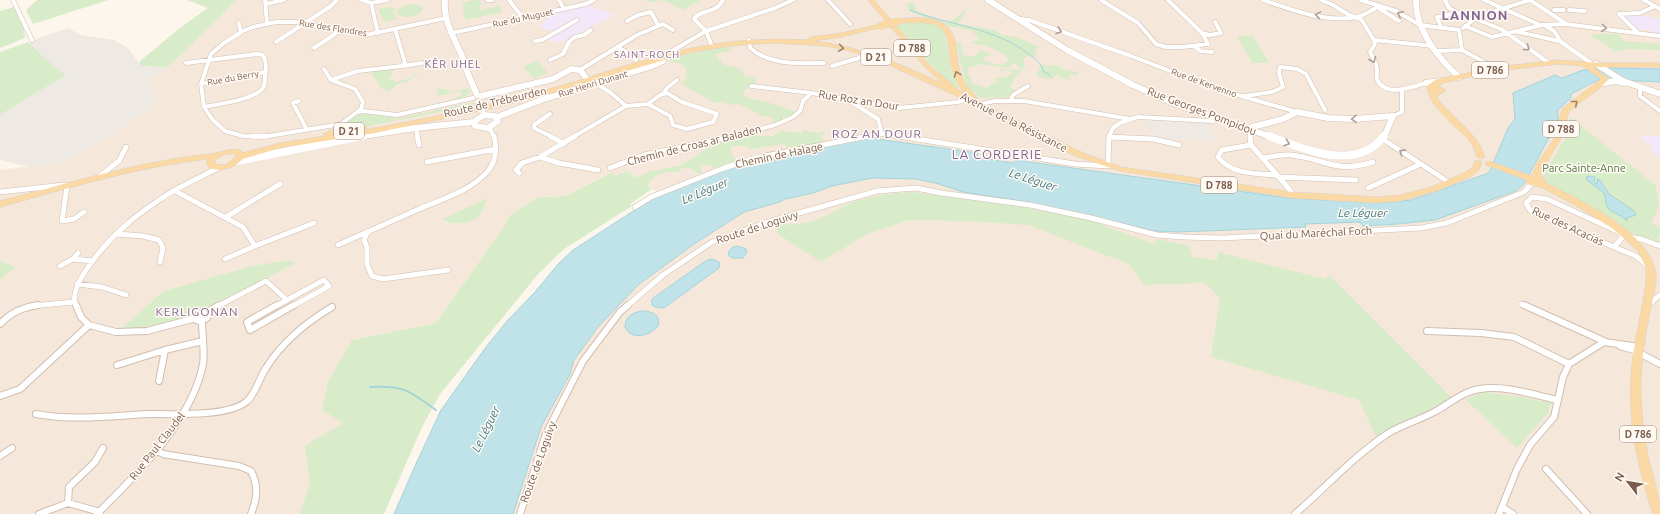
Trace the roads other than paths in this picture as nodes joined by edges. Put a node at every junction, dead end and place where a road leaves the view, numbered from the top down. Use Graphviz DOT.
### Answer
graph roads {
  1 [pos="13,0"];
  2 [pos="284,0"];
  3 [pos="337,0"];
  4 [pos="362,0"];
  5 [pos="387,0"];
  6 [pos="445,0"];
  7 [pos="487,0"];
  8 [pos="492,0"];
  9 [pos="509,0"];
  10 [pos="559,0"];
  11 [pos="594,0"];
  12 [pos="723,0"];
  13 [pos="779,0"];
  14 [pos="793,0"];
  15 [pos="828,0"];
  16 [pos="871,0"];
  17 [pos="988,0"];
  18 [pos="1101,0"];
  19 [pos="1168,0"];
  20 [pos="1262,0"];
  21 [pos="1321,0"];
  22 [pos="1361,0"];
  23 [pos="1415,0"];
  24 [pos="1445,0"];
  25 [pos="1484,0"];
  26 [pos="1527,0"];
  27 [pos="1644,0"];
  28 [pos="266,2"];
  29 [pos="371,3"];
  30 [pos="785,3"];
  31 [pos="1655,6"];
  32 [pos="1378,7"];
  33 [pos="1502,8"];
  34 [pos="564,9"];
  35 [pos="1660,9"];
  36 [pos="1550,11"];
  37 [pos="1585,11"];
  38 [pos="1457,13"];
  39 [pos="1357,17"];
  40 [pos="446,18"];
  41 [pos="523,18"];
  42 [pos="1021,19"];
  43 [pos="1472,19"];
  44 [pos="576,20"];
  45 [pos="627,21"];
  46 [pos="1399,21"];
  47 [pos="1215,22"];
  48 [pos="239,23"];
  49 [pos="304,23"];
  50 [pos="267,24"];
  51 [pos="850,24"];
  52 [pos="1565,24"];
  53 [pos="658,25"];
  54 [pos="1420,25"];
  55 [pos="1541,25"];
  56 [pos="1465,26"];
  57 [pos="1441,27"];
  58 [pos="395,29"];
  59 [pos="341,30"];
  60 [pos="591,30"];
  61 [pos="673,30"];
  62 [pos="1459,30"];
  63 [pos="242,31"];
  64 [pos="706,31"];
  65 [pos="1516,31"];
  66 [pos="1505,32"];
  67 [pos="378,33"];
  68 [pos="452,33"];
  69 [pos="1202,33"];
  70 [pos="1638,34"];
  71 [pos="1660,36"];
  72 [pos="32,40"];
  73 [pos="1374,40"];
  74 [pos="535,41"];
  75 [pos="749,41"];
  76 [pos="1559,41"];
  77 [pos="276,42"];
  78 [pos="818,42"];
  79 [pos="711,44"];
  80 [pos="1195,46"];
  81 [pos="617,47"];
  82 [pos="314,48"];
  83 [pos="1435,48"];
  84 [pos="1462,50"];
  85 [pos="672,51"];
  86 [pos="1212,52"];
  87 [pos="865,54"];
  88 [pos="664,58"];
  89 [pos="209,60"];
  90 [pos="550,60"];
  91 [pos="636,60"];
  92 [pos="186,63"];
  93 [pos="422,63"];
  94 [pos="824,63"];
  95 [pos="1549,63"];
  96 [pos="1593,65"];
  97 [pos="1660,65"];
  98 [pos="402,66"];
  99 [pos="832,66"];
  100 [pos="324,69"];
  101 [pos="1497,69"];
  102 [pos="580,70"];
  103 [pos="266,72"];
  104 [pos="1459,77"];
  105 [pos="587,79"];
  106 [pos="331,80"];
  107 [pos="677,80"];
  108 [pos="1604,81"];
  109 [pos="595,83"];
  110 [pos="201,84"];
  111 [pos="751,86"];
  112 [pos="1028,86"];
  113 [pos="1433,87"];
  114 [pos="1402,89"];
  115 [pos="1641,90"];
  116 [pos="664,93"];
  117 [pos="811,93"];
  118 [pos="957,93"];
  119 [pos="1660,95"];
  120 [pos="1241,97"];
  121 [pos="478,98"];
  122 [pos="967,99"];
  123 [pos="850,100"];
  124 [pos="1011,100"];
  125 [pos="299,101"];
  126 [pos="648,104"];
  127 [pos="980,104"];
  128 [pos="626,106"];
  129 [pos="204,107"];
  130 [pos="1325,110"];
  131 [pos="357,112"];
  132 [pos="1297,112"];
  133 [pos="1660,112"];
  134 [pos="483,113"];
  135 [pos="550,114"];
  136 [pos="1393,116"];
  137 [pos="497,117"];
  138 [pos="1130,119"];
  139 [pos="1218,119"];
  140 [pos="474,122"];
  141 [pos="342,125"];
  142 [pos="373,127"];
  143 [pos="489,128"];
  144 [pos="416,129"];
  145 [pos="307,130"];
  146 [pos="1250,130"];
  147 [pos="882,134"];
  148 [pos="322,136"];
  149 [pos="1109,137"];
  150 [pos="1384,140"];
  151 [pos="564,144"];
  152 [pos="419,145"];
  153 [pos="1180,145"];
  154 [pos="1251,145"];
  155 [pos="126,147"];
  156 [pos="496,149"];
  157 [pos="1078,154"];
  158 [pos="238,157"];
  159 [pos="540,157"];
  160 [pos="1263,158"];
  161 [pos="1479,160"];
  162 [pos="428,162"];
  163 [pos="1373,162"];
  164 [pos="214,163"];
  165 [pos="1075,164"];
  166 [pos="1421,164"];
  167 [pos="1108,166"];
  168 [pos="610,168"];
  169 [pos="598,170"];
  170 [pos="519,173"];
  171 [pos="1277,176"];
  172 [pos="102,177"];
  173 [pos="1534,178"];
  174 [pos="1356,180"];
  175 [pos="1450,183"];
  176 [pos="280,184"];
  177 [pos="67,186"];
  178 [pos="1368,188"];
  179 [pos="175,191"];
  180 [pos="0,192"];
  181 [pos="1292,195"];
  182 [pos="0,204"];
  183 [pos="635,207"];
  184 [pos="84,212"];
  185 [pos="226,217"];
  186 [pos="1091,218"];
  187 [pos="314,223"];
  188 [pos="368,232"];
  189 [pos="117,234"];
  190 [pos="1630,237"];
  191 [pos="338,245"];
  192 [pos="255,246"];
  193 [pos="1660,246"];
  194 [pos="1614,247"];
  195 [pos="1620,250"];
  196 [pos="1641,250"];
  197 [pos="78,253"];
  198 [pos="73,259"];
  199 [pos="225,259"];
  200 [pos="94,261"];
  201 [pos="160,262"];
  202 [pos="60,266"];
  203 [pos="1651,269"];
  204 [pos="448,270"];
  205 [pos="77,284"];
  206 [pos="126,295"];
  207 [pos="1660,295"];
  208 [pos="287,300"];
  209 [pos="74,302"];
  210 [pos="1521,304"];
  211 [pos="332,307"];
  212 [pos="1646,307"];
  213 [pos="199,319"];
  214 [pos="0,324"];
  215 [pos="89,325"];
  216 [pos="1427,331"];
  217 [pos="203,341"];
  218 [pos="1604,342"];
  219 [pos="165,350"];
  220 [pos="1639,350"];
  221 [pos="1569,364"];
  222 [pos="1660,364"];
  223 [pos="117,365"];
  224 [pos="159,382"];
  225 [pos="0,396"];
  226 [pos="1558,400"];
  227 [pos="36,414"];
  228 [pos="184,414"];
  229 [pos="12,448"];
  230 [pos="103,448"];
  231 [pos="156,450"];
  232 [pos="0,456"];
  233 [pos="1546,469"];
  234 [pos="68,502"];
  235 [pos="1501,511"];
  236 [pos="98,513"];
  237 [pos="39,514"];
  238 [pos="251,514"];
  239 [pos="520,514"];
  240 [pos="1294,514"];
  241 [pos="1513,514"];
  242 [pos="1587,514"];
  243 [pos="1659,514"];
  1 -- 72 [label="street"];
  2 -- 28 [label="street"];
  3 -- 49 [label="street"];
  4 -- 29 [label="street"];
  5 -- 29 [label="street"];
  6 -- 40 [label="main road"];
  7 -- 8 [label="street"];
  9 -- 41 [label="street"];
  10 -- 34 [label="street"];
  11 -- 34 [label="street, Rue du Muguet"];
  12 -- 64 [label="street"];
  13 -- 30 [label="street"];
  14 -- 30 [label="street"];
  15 -- 51 [label="street"];
  16 -- 118 [label="main road, Avenue de la Résistance / D 788"];
  17 -- 42 [label="main road, Rue Georges Pompidou"];
  18 -- 80 [label="street"];
  19 -- 69 [label="street"];
  39 -- 20 [label="street, one-way"];
  21 -- 39 [label="street"];
  22 -- 32 [label="street"];
  23 -- 54 [label="main road"];
  24 -- 38 [label="street"];
  25 -- 33 [label="street"];
  26 -- 33 [label="street"];
  26 -- 36 [label="street"];
  27 -- 31 [label="street"];
  28 -- 50 [label="street"];
  29 -- 67 [label="street"];
  30 -- 64 [label="street"];
  31 -- 35 [label="street"];
  31 -- 70 [label="street"];
  32 -- 39 [label="street"];
  32 -- 46 [label="street"];
  54 -- 32 [label="street, one-way"];
  33 -- 43 [label="street"];
  33 -- 55 [label="street"];
  34 -- 41 [label="street, Rue du Muguet"];
  36 -- 37 [label="street"];
  36 -- 52 [label="street"];
  38 -- 43 [label="street"];
  38 -- 57 [label="street"];
  39 -- 73 [label="street"];
  40 -- 58 [label="street, Rue des Flandres"];
  40 -- 68 [label="main road"];
  41 -- 68 [label="street, Rue du Muguet"];
  42 -- 120 [label="street, Rue de Kervenno, one-way"];
  42 -- 139 [label="main road, Rue Georges Pompidou"];
  43 -- 56 [label="street"];
  43 -- 66 [label="street"];
  44 -- 74 [label="street"];
  45 -- 53 [label="street"];
  47 -- 69 [label="street"];
  48 -- 63 [label="street"];
  49 -- 50 [label="street, Rue des Flandres"];
  49 -- 59 [label="street, Rue des Flandres"];
  49 -- 77 [label="street"];
  50 -- 63 [label="street, Rue des Flandres"];
  52 -- 55 [label="street"];
  52 -- 70 [label="street, one-way"];
  53 -- 61 [label="street"];
  53 -- 81 [label="street"];
  54 -- 57 [label="street"];
  54 -- 83 [label="main road"];
  55 -- 65 [label="street"];
  55 -- 76 [label="street"];
  56 -- 62 [label="street"];
  56 -- 66 [label="street"];
  57 -- 62 [label="street"];
  58 -- 67 [label="street, Rue des Flandres"];
  58 -- 98 [label="street"];
  59 -- 67 [label="street, Rue des Flandres"];
  59 -- 82 [label="street"];
  60 -- 90 [label="street"];
  62 -- 84 [label="street"];
  63 -- 89 [label="street, Rue des Flandres"];
  64 -- 79 [label="street"];
  64 -- 85 [label="street"];
  65 -- 66 [label="street"];
  65 -- 76 [label="street"];
  66 -- 95 [label="street, one-way"];
  68 -- 121 [label="main road"];
  69 -- 80 [label="street"];
  70 -- 71 [label="street"];
  73 -- 83 [label="street"];
  73 -- 114 [label="street, one-way"];
  75 -- 78 [label="main road, D 21"];
  75 -- 79 [label="main road, Route de Trébeurden / D 21"];
  75 -- 88 [label="main road, D 21"];
  75 -- 94 [label="street"];
  76 -- 96 [label="street"];
  78 -- 87 [label="main road, D 21, one-way"];
  127 -- 78 [label="main road, D 21, one-way, bridge"];
  79 -- 105 [label="main road, Route de Trébeurden / D 21"];
  80 -- 86 [label="street"];
  81 -- 91 [label="street"];
  81 -- 102 [label="street"];
  83 -- 84 [label="street"];
  83 -- 104 [label="main road"];
  84 -- 101 [label="street"];
  87 -- 99 [label="street"];
  87 -- 118 [label="main road, D 21"];
  88 -- 109 [label="main road, Rue Henri Dunant"];
  88 -- 158 [label="main road, Route de Trébeurden / D 21"];
  89 -- 92 [label="street"];
  89 -- 103 [label="street"];
  89 -- 110 [label="street, Rue des Flandres"];
  93 -- 98 [label="street"];
  95 -- 96 [label="main road, D 786"];
  95 -- 101 [label="main road, D 786"];
  96 -- 97 [label="main road, D 786"];
  96 -- 108 [label="main road"];
  96 -- 115 [label="main road"];
  98 -- 106 [label="street"];
  100 -- 106 [label="street"];
  101 -- 104 [label="main road, D 786"];
  102 -- 105 [label="main road"];
  102 -- 121 [label="main road"];
  103 -- 110 [label="street, Rue du Berry"];
  103 -- 129 [label="street"];
  104 -- 113 [label="main road, D 786"];
  105 -- 142 [label="main road, Route de Trébeurden / D 21"];
  106 -- 131 [label="street"];
  107 -- 116 [label="street"];
  108 -- 115 [label="main road, Quai du Maréchal Foch"];
  173 -- 108 [label="main road, Quai du Maréchal Foch / D 788, one-way"];
  109 -- 128 [label="street"];
  109 -- 137 [label="main road, Rue Henri Dunant"];
  110 -- 129 [label="street"];
  111 -- 117 [label="street, Rue Roz an Dour"];
  112 -- 124 [label="street"];
  113 -- 114 [label="street"];
  113 -- 161 [label="main road"];
  114 -- 136 [label="street"];
  115 -- 119 [label="main road"];
  115 -- 133 [label="street"];
  116 -- 126 [label="street"];
  116 -- 126 [label="street"];
  117 -- 123 [label="street, Rue Roz an Dour"];
  117 -- 168 [label="street, Chemin de Croas ar Baladen"];
  118 -- 122 [label="main road, Avenue de la Résistance / D 788"];
  120 -- 130 [label="street"];
  120 -- 132 [label="street, Rue de Kervenno"];
  121 -- 131 [label="street"];
  121 -- 134 [label="main road, bridge"];
  122 -- 123 [label="street, Rue Roz an Dour"];
  122 -- 127 [label="main road, Avenue de la Résistance / D 788"];
  123 -- 147 [label="street"];
  124 -- 127 [label="street"];
  124 -- 138 [label="street"];
  125 -- 145 [label="street"];
  126 -- 128 [label="street"];
  127 -- 157 [label="main road, Avenue de la Résistance / D 788"];
  128 -- 151 [label="street"];
  129 -- 145 [label="street"];
  131 -- 141 [label="street"];
  136 -- 132 [label="main road, Rue de Kervenno, one-way"];
  132 -- 146 [label="main road"];
  134 -- 137 [label="main road"];
  134 -- 140 [label="main road"];
  135 -- 151 [label="street"];
  136 -- 150 [label="main road"];
  137 -- 143 [label="main road"];
  138 -- 139 [label="street"];
  138 -- 149 [label="street"];
  139 -- 146 [label="main road, Rue Georges Pompidou"];
  140 -- 143 [label="main road"];
  140 -- 144 [label="main road"];
  141 -- 142 [label="main road"];
  141 -- 145 [label="street"];
  141 -- 148 [label="main road"];
  142 -- 148 [label="main road, Route de Trébeurden / D 21"];
  143 -- 156 [label="street"];
  144 -- 152 [label="street"];
  144 -- 158 [label="main road"];
  146 -- 150 [label="main road, Rue Georges Pompidou, one-way"];
  146 -- 154 [label="street"];
  147 -- 165 [label="street, Chemin de Halage"];
  147 -- 183 [label="street, Chemin de Halage"];
  148 -- 158 [label="main road, Route de Trébeurden / D 21"];
  149 -- 153 [label="street"];
  149 -- 167 [label="street"];
  166 -- 150 [label="street, one-way"];
  151 -- 159 [label="street"];
  154 -- 160 [label="street"];
  154 -- 171 [label="street"];
  155 -- 172 [label="street"];
  156 -- 162 [label="street"];
  156 -- 188 [label="street"];
  157 -- 165 [label="street"];
  157 -- 167 [label="main road, Avenue de la Résistance / D 788"];
  158 -- 164 [label="main road"];
  158 -- 164 [label="main road"];
  159 -- 169 [label="street"];
  159 -- 170 [label="street"];
  160 -- 163 [label="street"];
  160 -- 171 [label="street"];
  161 -- 173 [label="main road"];
  161 -- 175 [label="main road, D 788"];
  164 -- 172 [label="main road"];
  164 -- 179 [label="street"];
  165 -- 167 [label="street, Chemin de Halage"];
  166 -- 175 [label="street"];
  166 -- 178 [label="street"];
  167 -- 181 [label="main road, Avenue de la Résistance / D 788"];
  171 -- 174 [label="street"];
  171 -- 181 [label="street"];
  172 -- 177 [label="main road"];
  173 -- 186 [label="street, Quai du Maréchal Foch"];
  173 -- 190 [label="main road"];
  175 -- 181 [label="main road, D 788"];
  176 -- 185 [label="street"];
  177 -- 180 [label="street"];
  177 -- 182 [label="main road"];
  177 -- 184 [label="street"];
  179 -- 185 [label="street"];
  179 -- 189 [label="street"];
  185 -- 192 [label="street"];
  186 -- 239 [label="street, Route de Loguivy"];
  187 -- 192 [label="street"];
  188 -- 191 [label="street"];
  188 -- 204 [label="street"];
  189 -- 200 [label="street"];
  189 -- 201 [label="street"];
  190 -- 193 [label="street"];
  190 -- 196 [label="main road"];
  192 -- 199 [label="street"];
  194 -- 194 [label="street, Rue des Acacias"];
  194 -- 195 [label="street, Rue des Acacias"];
  195 -- 196 [label="street"];
  195 -- 203 [label="street, Rue des Acacias"];
  196 -- 203 [label="main road"];
  197 -- 198 [label="street"];
  198 -- 200 [label="street"];
  198 -- 202 [label="street"];
  200 -- 205 [label="street"];
  203 -- 212 [label="main road, D 786"];
  205 -- 206 [label="street"];
  205 -- 209 [label="street"];
  207 -- 212 [label="street"];
  208 -- 208 [label="street"];
  208 -- 213 [label="street"];
  209 -- 214 [label="street"];
  209 -- 215 [label="street"];
  210 -- 218 [label="street"];
  211 -- 228 [label="street"];
  212 -- 220 [label="main road, D 786"];
  213 -- 215 [label="street"];
  213 -- 217 [label="street, Rue Paul Claudel"];
  215 -- 225 [label="street"];
  216 -- 221 [label="street"];
  217 -- 219 [label="street"];
  217 -- 228 [label="street, Rue Paul Claudel"];
  218 -- 220 [label="street"];
  218 -- 221 [label="street"];
  219 -- 223 [label="street"];
  219 -- 224 [label="street"];
  220 -- 222 [label="street"];
  220 -- 243 [label="main road, D 786"];
  221 -- 226 [label="street"];
  226 -- 235 [label="street"];
  226 -- 240 [label="street"];
  227 -- 228 [label="street"];
  228 -- 231 [label="street, Rue Paul Claudel"];
  229 -- 232 [label="street"];
  230 -- 234 [label="street"];
  231 -- 236 [label="street, Rue Paul Claudel"];
  231 -- 238 [label="street"];
  233 -- 242 [label="street"];
  234 -- 236 [label="street"];
  234 -- 237 [label="street"];
  235 -- 241 [label="street"];
}
